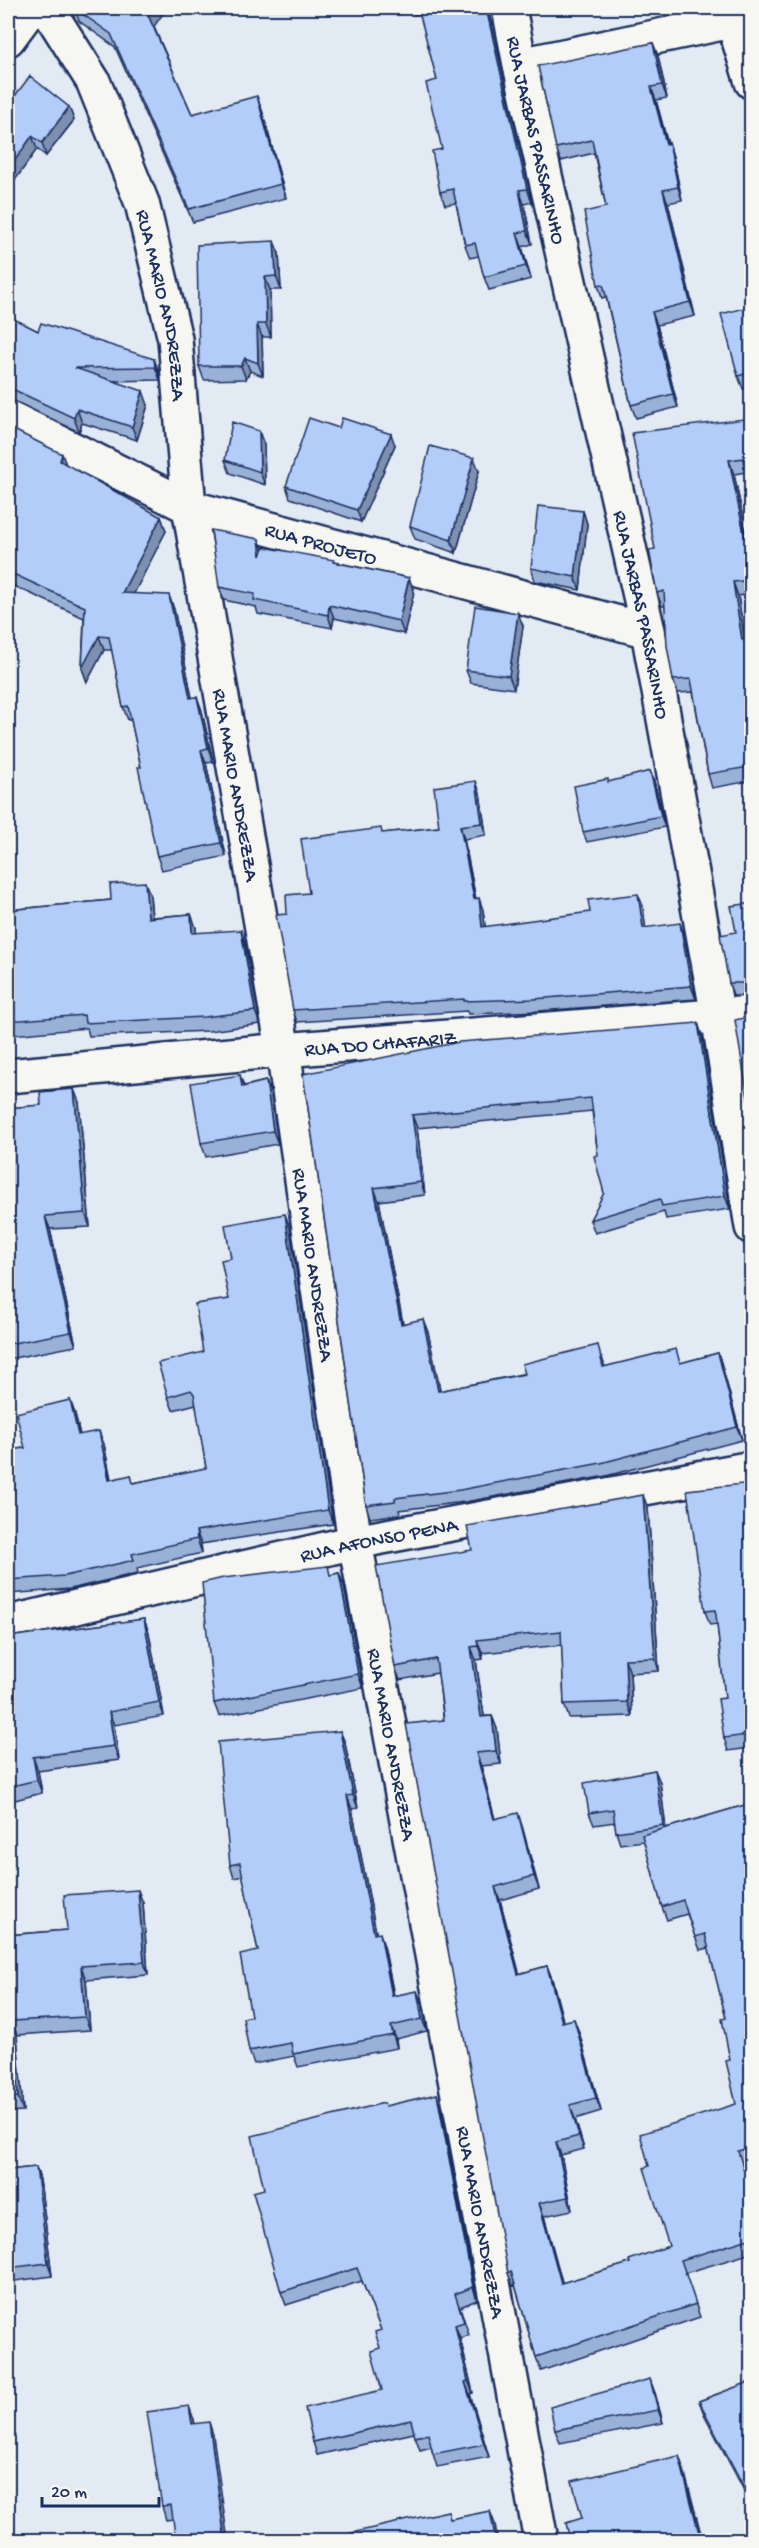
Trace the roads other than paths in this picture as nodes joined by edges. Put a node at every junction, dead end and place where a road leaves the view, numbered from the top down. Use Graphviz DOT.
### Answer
graph roads {
  1 [pos="31,8"];
  2 [pos="47,8"];
  3 [pos="509,8"];
  4 [pos="730,14"];
  5 [pos="8,39"];
  6 [pos="520,65"];
  7 [pos="752,82"];
  8 [pos="8,417"];
  9 [pos="189,507"];
  10 [pos="648,631"];
  11 [pos="752,1013"];
  12 [pos="718,1016"];
  13 [pos="283,1050"];
  14 [pos="8,1076"];
  15 [pos="752,1227"];
  16 [pos="752,1468"];
  17 [pos="355,1542"];
  18 [pos="8,1623"];
  19 [pos="541,2541"];
  1 -- 5 [label="street"];
  2 -- 9 [label="street, RUA MARIO ANDREZZA"];
  3 -- 6 [label="street, RUA JARBAS PASSARINHO"];
  4 -- 6 [label="street"];
  4 -- 7 [label="street"];
  6 -- 10 [label="street, RUA JARBAS PASSARINHO"];
  8 -- 9 [label="street, RUA PROJETO"];
  9 -- 10 [label="street, RUA PROJETO"];
  9 -- 13 [label="street, RUA MARIO ANDREZZA"];
  10 -- 12 [label="street, RUA JARBAS PASSARINHO"];
  11 -- 12 [label="street, RUA DO CHAFARIZ"];
  12 -- 13 [label="street, RUA DO CHAFARIZ"];
  12 -- 15 [label="street, RUA JARBAS PASSARINHO"];
  13 -- 14 [label="street, RUA DO CHAFARIZ"];
  13 -- 17 [label="street, RUA MARIO ANDREZZA"];
  16 -- 17 [label="street, RUA AFONSO PENA"];
  17 -- 18 [label="street, RUA AFONSO PENA"];
  17 -- 19 [label="street, RUA MARIO ANDREZZA"];
}
